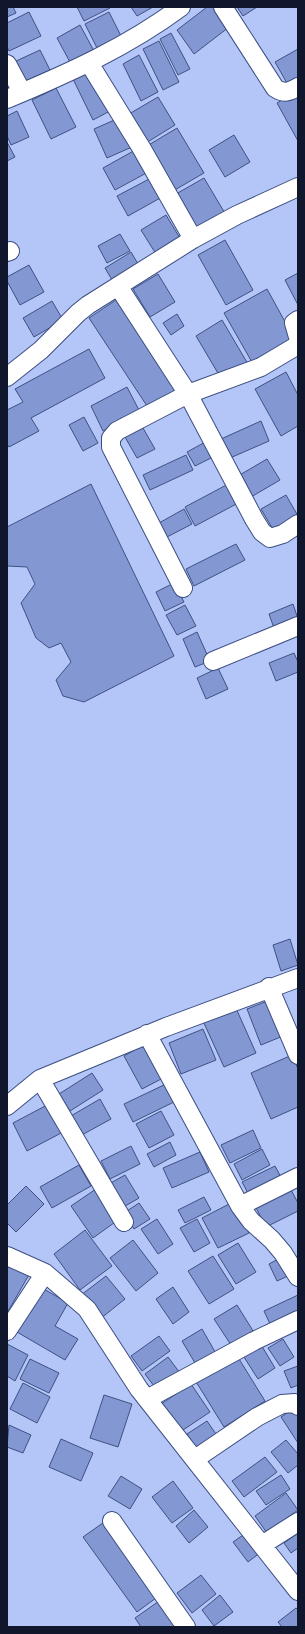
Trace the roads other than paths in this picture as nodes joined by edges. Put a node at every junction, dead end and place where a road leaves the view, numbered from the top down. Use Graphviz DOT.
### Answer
graph roads {
  1 [pos="181,7"];
  2 [pos="224,7"];
  3 [pos="89,63"];
  4 [pos="7,64"];
  5 [pos="298,87"];
  6 [pos="14,95"];
  7 [pos="298,187"];
  8 [pos="193,239"];
  9 [pos="118,286"];
  10 [pos="298,320"];
  11 [pos="298,337"];
  12 [pos="298,345"];
  13 [pos="7,377"];
  14 [pos="188,394"];
  15 [pos="298,524"];
  16 [pos="183,588"];
  17 [pos="298,626"];
  18 [pos="213,661"];
  19 [pos="298,978"];
  20 [pos="269,987"];
  21 [pos="147,1034"];
  22 [pos="298,1055"];
  23 [pos="40,1079"];
  24 [pos="7,1106"];
  25 [pos="298,1177"];
  26 [pos="240,1206"];
  27 [pos="124,1222"];
  28 [pos="7,1256"];
  29 [pos="45,1273"];
  30 [pos="298,1277"];
  31 [pos="298,1320"];
  32 [pos="7,1331"];
  33 [pos="147,1399"];
  34 [pos="298,1406"];
  35 [pos="195,1459"];
  36 [pos="112,1521"];
  37 [pos="298,1522"];
  38 [pos="262,1545"];
  39 [pos="298,1591"];
  40 [pos="186,1627"];
  1 -- 3 [label="street"];
  2 -- 5 [label="street"];
  3 -- 6 [label="street"];
  3 -- 8 [label="street"];
  4 -- 6 [label="street"];
  7 -- 8 [label="street"];
  8 -- 9 [label="street"];
  9 -- 13 [label="street"];
  9 -- 14 [label="street"];
  10 -- 11 [label="street"];
  12 -- 14 [label="street"];
  14 -- 15 [label="street"];
  14 -- 16 [label="street"];
  17 -- 18 [label="street"];
  19 -- 20 [label="street"];
  20 -- 21 [label="street"];
  20 -- 22 [label="street"];
  21 -- 23 [label="street"];
  21 -- 26 [label="street"];
  23 -- 24 [label="street"];
  23 -- 27 [label="street"];
  25 -- 26 [label="street"];
  26 -- 30 [label="street"];
  28 -- 29 [label="street"];
  29 -- 32 [label="street"];
  29 -- 33 [label="street"];
  31 -- 33 [label="street"];
  33 -- 35 [label="street"];
  34 -- 35 [label="street"];
  35 -- 38 [label="street"];
  36 -- 40 [label="street"];
  37 -- 38 [label="street"];
  38 -- 39 [label="street"];
}
